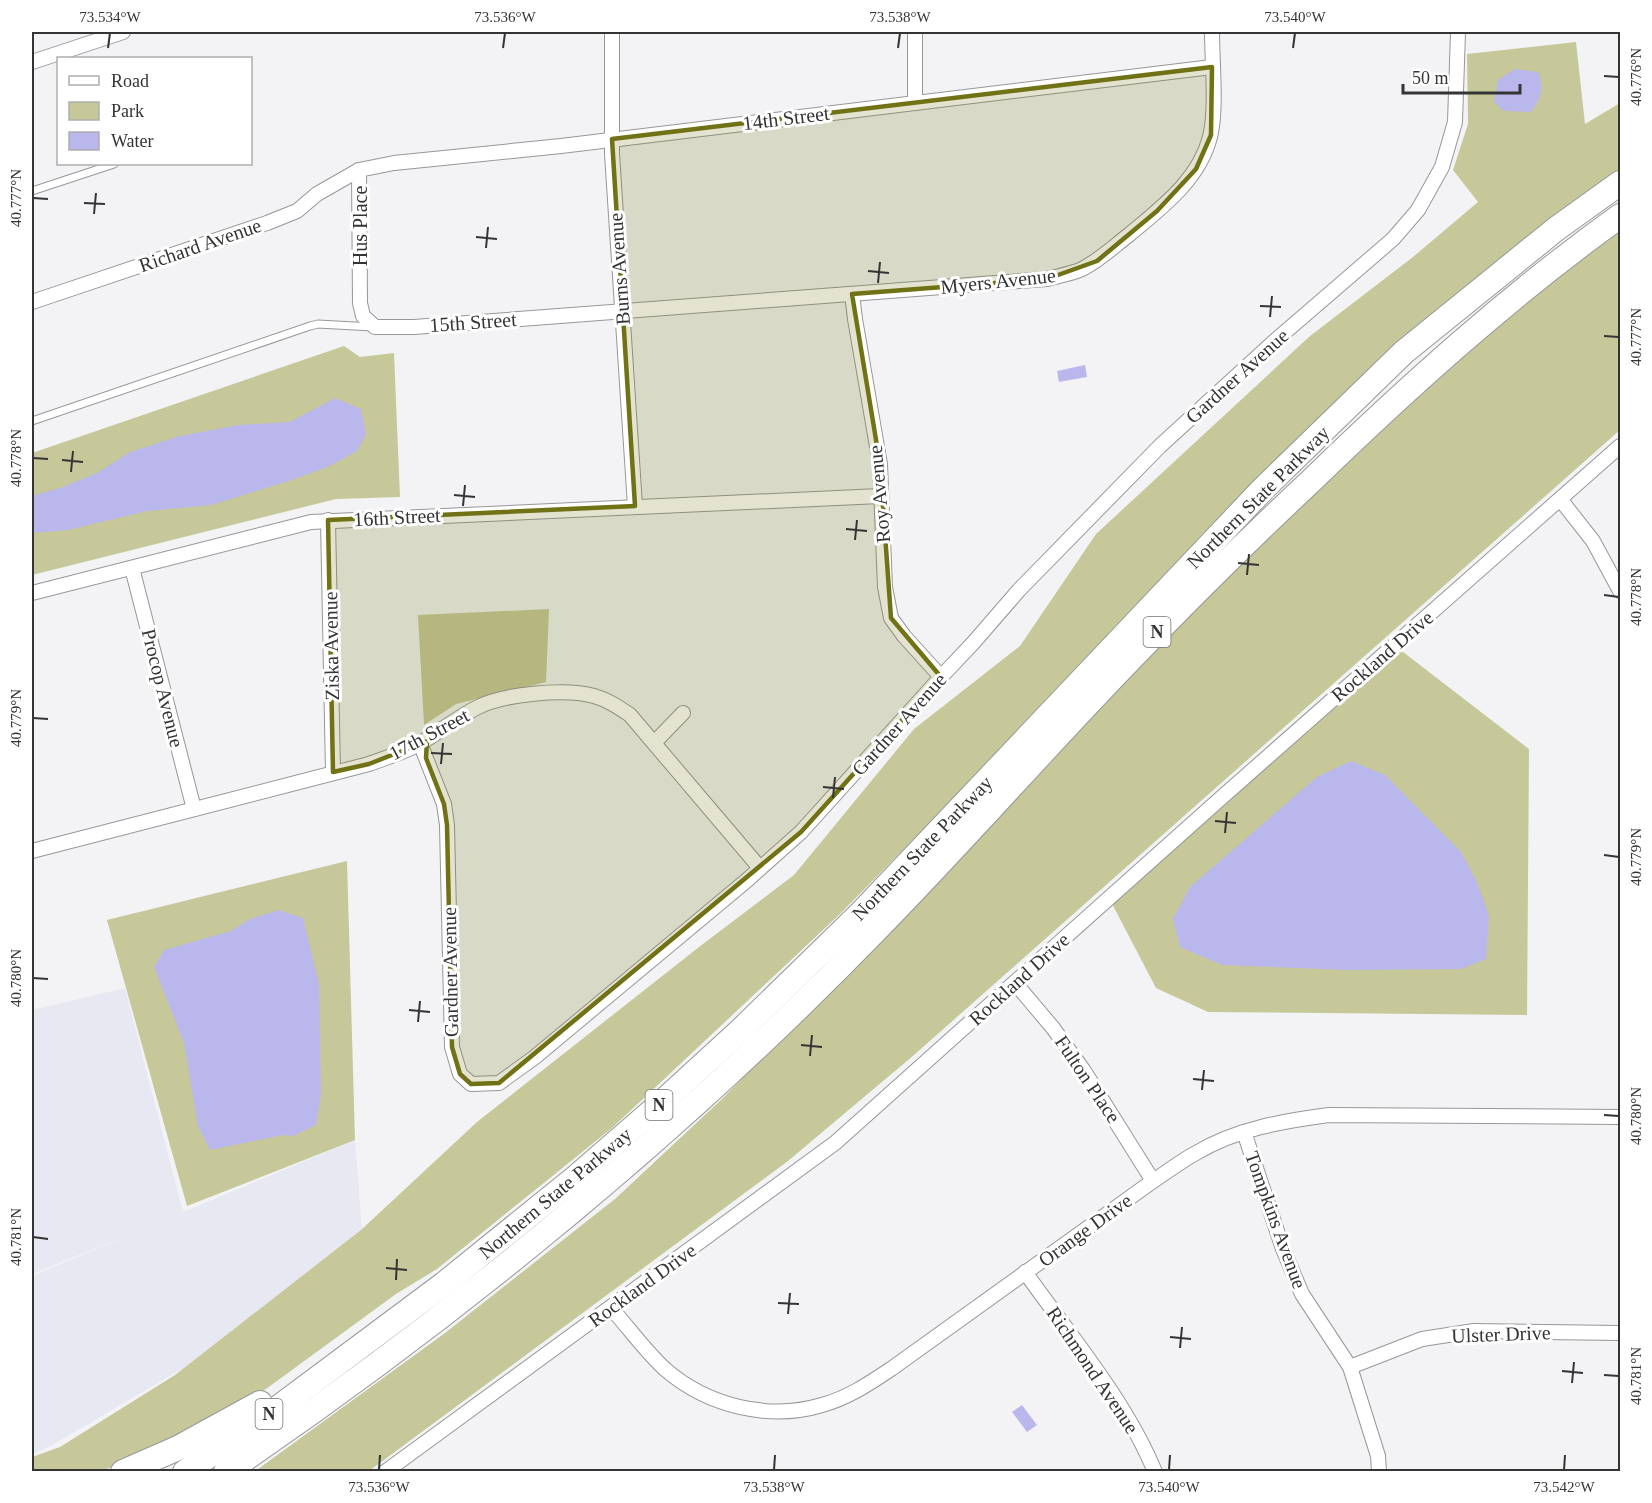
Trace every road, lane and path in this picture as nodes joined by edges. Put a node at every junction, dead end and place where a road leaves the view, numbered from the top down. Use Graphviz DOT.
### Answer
graph roads {
  1 [pos="123,32"];
  2 [pos="612,32"];
  3 [pos="915,32"];
  4 [pos="1212,32"];
  5 [pos="1458,32"];
  6 [pos="32,62"];
  7 [pos="1212,67"];
  8 [pos="915,103"];
  9 [pos="612,139"];
  10 [pos="111,165"];
  11 [pos="359,170"];
  12 [pos="1620,183"];
  13 [pos="32,191"];
  14 [pos="1620,216"];
  15 [pos="852,294"];
  16 [pos="32,302"];
  17 [pos="621,310"];
  18 [pos="375,327"];
  19 [pos="32,421"];
  20 [pos="1620,446"];
  21 [pos="880,496"];
  22 [pos="1560,498"];
  23 [pos="635,506"];
  24 [pos="328,520"];
  25 [pos="132,568"];
  26 [pos="1620,591"];
  27 [pos="32,593"];
  28 [pos="941,677"];
  29 [pos="683,713"];
  30 [pos="420,743"];
  31 [pos="654,743"];
  32 [pos="333,772"];
  33 [pos="194,808"];
  34 [pos="32,847"];
  35 [pos="760,868"];
  36 [pos="1015,983"];
  37 [pos="1620,1117"];
  38 [pos="1244,1132"];
  39 [pos="1153,1181"];
  40 [pos="1025,1272"];
  41 [pos="611,1308"];
  42 [pos="1620,1333"];
  43 [pos="351,1353"];
  44 [pos="1350,1367"];
  45 [pos="328,1401"];
  46 [pos="123,1472"];
  47 [pos="185,1472"];
  48 [pos="226,1472"];
  49 [pos="250,1472"];
  50 [pos="385,1472"];
  51 [pos="1155,1472"];
  52 [pos="1379,1472"];
  1 -- 6 [label="street"];
  2 -- 9 [label="street, Burns Avenue"];
  3 -- 8 [label="street"];
  4 -- 7 [label="street, Myers Avenue"];
  5 -- 28 [label="street, Gardner Avenue"];
  7 -- 8 [label="street, 14th Street"];
  7 -- 15 [label="street, Myers Avenue"];
  8 -- 9 [label="street, 14th Street"];
  9 -- 11 [label="street, 14th Street"];
  9 -- 17 [label="street, Burns Avenue"];
  10 -- 13 [label="lane"];
  11 -- 16 [label="street, Richard Avenue"];
  11 -- 18 [label="street, Hus Place"];
  12 -- 43 [label="highway, Northern State Parkway / N"];
  14 -- 45 [label="highway, Northern State Parkway / N"];
  15 -- 17 [label="street, Myers Avenue"];
  15 -- 21 [label="street, Roy Avenue"];
  17 -- 18 [label="street, 15th Street"];
  17 -- 23 [label="street, Burns Avenue"];
  18 -- 19 [label="lane"];
  20 -- 22 [label="street, Rockland Drive"];
  21 -- 23 [label="street, 16th Street"];
  21 -- 28 [label="street, Roy Avenue"];
  22 -- 26 [label="street"];
  22 -- 36 [label="street, Rockland Drive"];
  23 -- 24 [label="street, 16th Street"];
  24 -- 25 [label="street, 16th Street"];
  24 -- 32 [label="street, Ziska Avenue"];
  25 -- 27 [label="street, 16th Street"];
  25 -- 33 [label="street, Procop Avenue"];
  28 -- 35 [label="street, Gardner Avenue"];
  29 -- 31 [label="street"];
  30 -- 31 [label="street, 17th Street"];
  30 -- 32 [label="street, 17th Street"];
  30 -- 35 [label="street, Gardner Avenue"];
  31 -- 35 [label="street, 17th Street"];
  32 -- 33 [label="street, 17th Street"];
  33 -- 34 [label="street, 17th Street"];
  36 -- 39 [label="street, Fulton Place"];
  36 -- 41 [label="street, Rockland Drive"];
  37 -- 38 [label="street, Orange Drive"];
  38 -- 39 [label="street, Orange Drive"];
  38 -- 44 [label="street, Tompkins Avenue"];
  39 -- 40 [label="street, Orange Drive"];
  40 -- 41 [label="street, Orange Drive"];
  40 -- 51 [label="street, Richmond Avenue"];
  41 -- 50 [label="street, Rockland Drive"];
  42 -- 44 [label="street, Ulster Drive"];
  43 -- 46 [label="highway"];
  43 -- 47 [label="highway, Northern State Parkway / N"];
  44 -- 52 [label="street, Tompkins Avenue"];
  45 -- 48 [label="highway, Northern State Parkway / N"];
  45 -- 49 [label="highway"];
}
